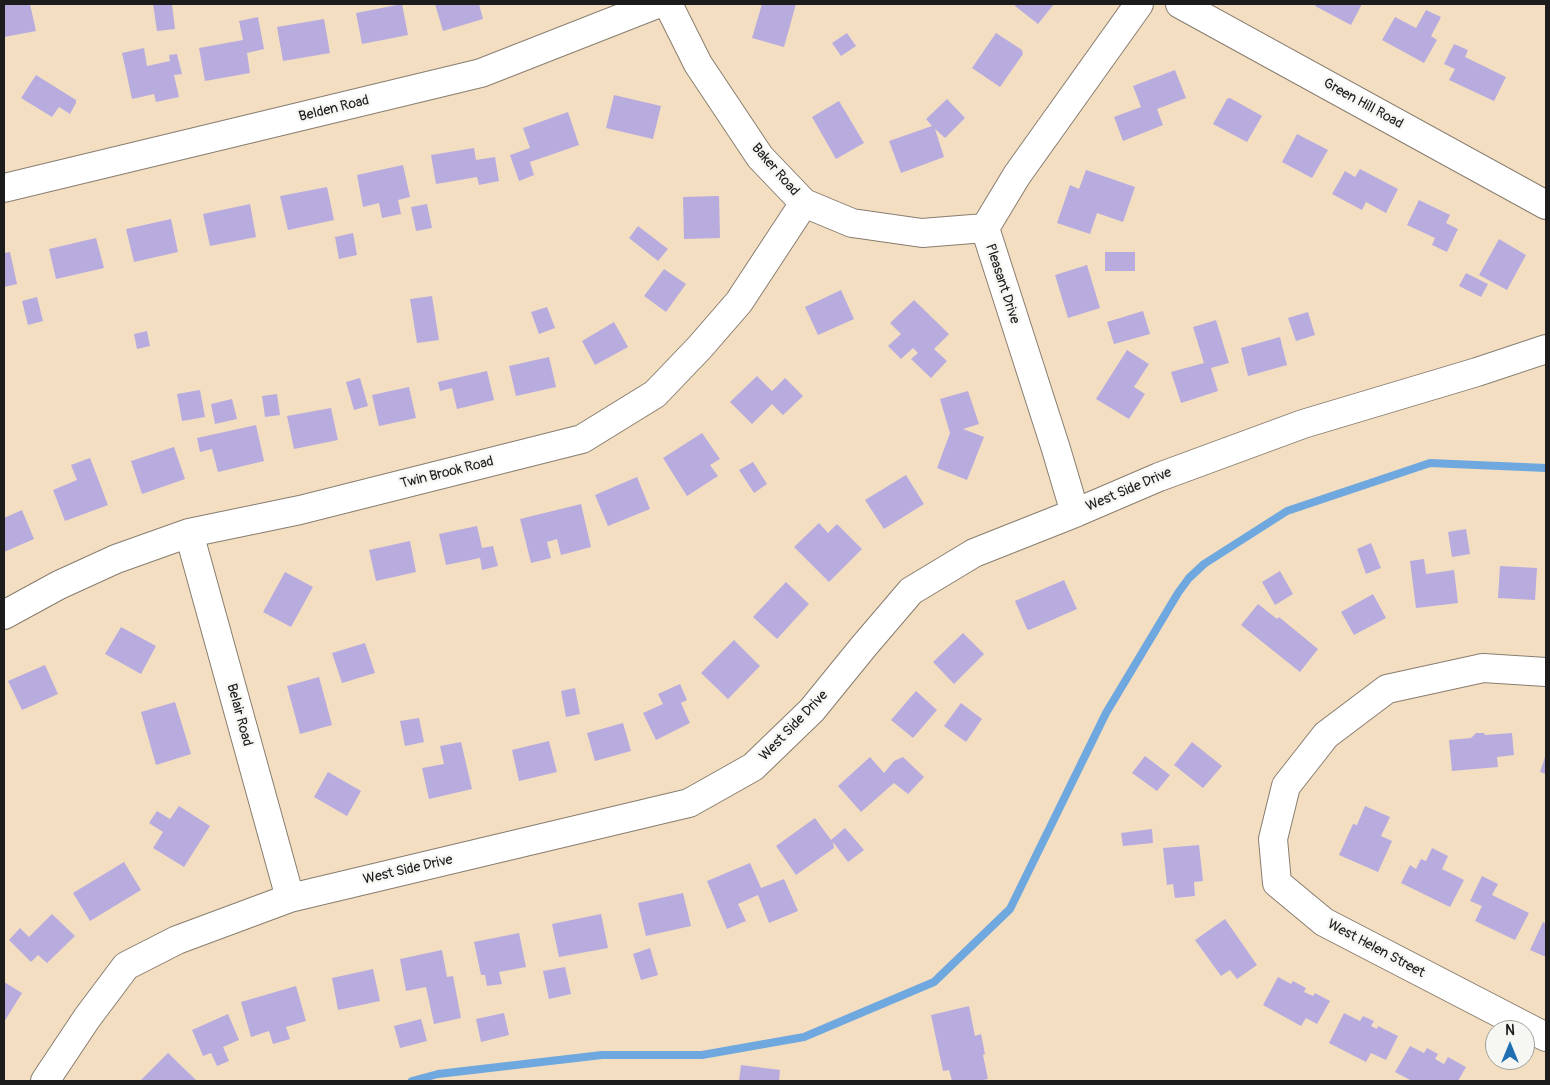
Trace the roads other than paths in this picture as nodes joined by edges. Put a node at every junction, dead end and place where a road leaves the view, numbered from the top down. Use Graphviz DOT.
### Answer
graph roads {
  1 [pos="657,4"];
  2 [pos="668,4"];
  3 [pos="1139,4"];
  4 [pos="1180,4"];
  5 [pos="4,188"];
  6 [pos="804,203"];
  7 [pos="1546,205"];
  8 [pos="984,228"];
  9 [pos="1546,349"];
  10 [pos="1075,513"];
  11 [pos="189,533"];
  12 [pos="4,615"];
  13 [pos="1546,672"];
  14 [pos="290,898"];
  15 [pos="1546,1037"];
  16 [pos="45,1081"];
  1 -- 5 [label="street, Belden Road"];
  2 -- 6 [label="street, Baker Road"];
  3 -- 8 [label="street, Pleasant Drive"];
  4 -- 7 [label="street, Green Hill Road"];
  6 -- 8 [label="street, Baker Road"];
  6 -- 11 [label="street, Twin Brook Road"];
  8 -- 10 [label="street, Pleasant Drive"];
  9 -- 10 [label="street, West Side Drive"];
  10 -- 14 [label="street, West Side Drive"];
  11 -- 12 [label="street, Twin Brook Road"];
  11 -- 14 [label="street, Belair Road"];
  13 -- 15 [label="street, West Helen Street"];
  14 -- 16 [label="street, West Side Drive"];
}
